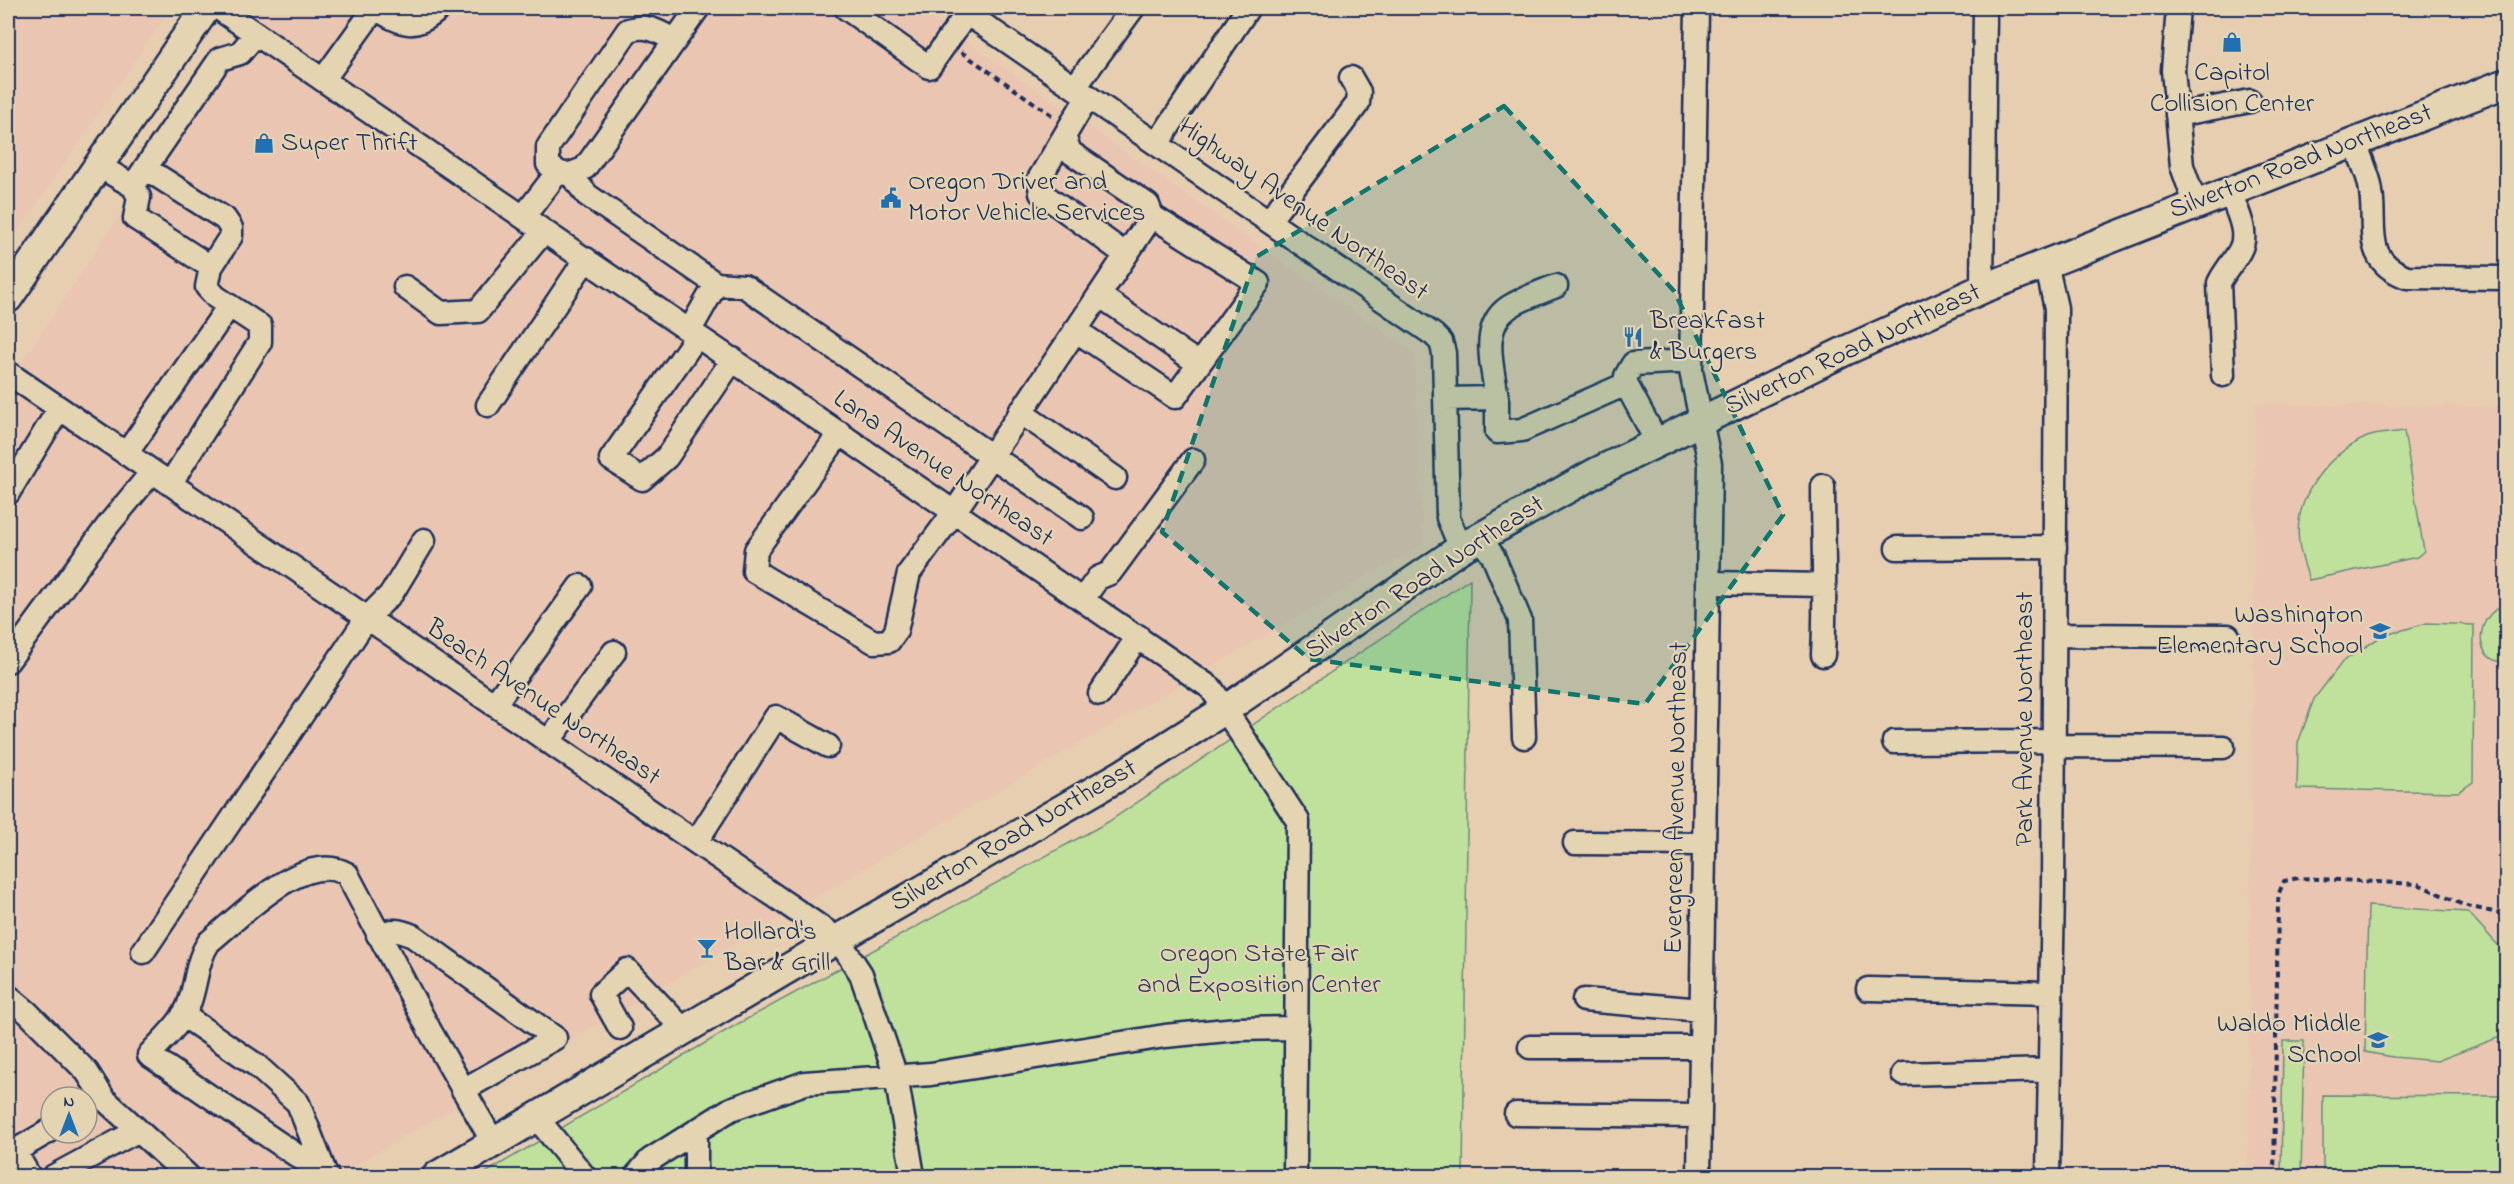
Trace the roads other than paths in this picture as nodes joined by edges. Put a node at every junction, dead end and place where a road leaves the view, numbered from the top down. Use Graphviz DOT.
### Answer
graph roads {
  1 [pos="206,8"];
  2 [pos="218,8"];
  3 [pos="440,8"];
  4 [pos="698,8"];
  5 [pos="846,8"];
  6 [pos="1134,8"];
  7 [pos="1248,8"];
  8 [pos="1697,8"];
  9 [pos="1985,8"];
  10 [pos="2178,8"];
  11 [pos="963,10"];
  12 [pos="256,34"];
  13 [pos="675,41"];
  14 [pos="1351,78"];
  15 [pos="323,80"];
  16 [pos="2506,83"];
  17 [pos="1081,92"];
  18 [pos="2250,101"];
  19 [pos="2177,115"];
  20 [pos="1061,129"];
  21 [pos="2354,141"];
  22 [pos="1157,144"];
  23 [pos="99,166"];
  24 [pos="564,174"];
  25 [pos="139,177"];
  26 [pos="2229,190"];
  27 [pos="2195,203"];
  28 [pos="524,216"];
  29 [pos="1152,216"];
  30 [pos="1269,221"];
  31 [pos="544,231"];
  32 [pos="1125,254"];
  33 [pos="586,259"];
  34 [pos="2046,263"];
  35 [pos="211,267"];
  36 [pos="2506,278"];
  37 [pos="716,284"];
  38 [pos="1556,286"];
  39 [pos="405,287"];
  40 [pos="1982,289"];
  41 [pos="1099,295"];
  42 [pos="8,298"];
  43 [pos="229,306"];
  44 [pos="1075,330"];
  45 [pos="693,333"];
  46 [pos="733,359"];
  47 [pos="1691,361"];
  48 [pos="1199,364"];
  49 [pos="8,373"];
  50 [pos="2223,375"];
  51 [pos="1626,384"];
  52 [pos="1497,398"];
  53 [pos="1445,399"];
  54 [pos="488,405"];
  55 [pos="59,409"];
  56 [pos="1020,412"];
  57 [pos="1701,421"];
  58 [pos="840,433"];
  59 [pos="1657,442"];
  60 [pos="126,454"];
  61 [pos="991,457"];
  62 [pos="1193,460"];
  63 [pos="161,478"];
  64 [pos="1115,478"];
  65 [pos="1823,486"];
  66 [pos="8,493"];
  67 [pos="955,511"];
  68 [pos="1082,518"];
  69 [pos="424,540"];
  70 [pos="1470,543"];
  71 [pos="2055,547"];
  72 [pos="1897,548"];
  73 [pos="1708,583"];
  74 [pos="1823,585"];
  75 [pos="580,586"];
  76 [pos="1083,599"];
  77 [pos="367,618"];
  78 [pos="2055,635"];
  79 [pos="1138,636"];
  80 [pos="2228,636"];
  81 [pos="614,652"];
  82 [pos="1823,655"];
  83 [pos="8,661"];
  84 [pos="1100,694"];
  85 [pos="494,705"];
  86 [pos="1226,709"];
  87 [pos="1524,737"];
  88 [pos="548,742"];
  89 [pos="1894,742"];
  90 [pos="2054,744"];
  91 [pos="828,746"];
  92 [pos="2223,747"];
  93 [pos="749,784"];
  94 [pos="1575,843"];
  95 [pos="1704,844"];
  96 [pos="702,846"];
  97 [pos="378,935"];
  98 [pos="838,939"];
  99 [pos="143,952"];
  100 [pos="1868,989"];
  101 [pos="2051,993"];
  102 [pos="8,996"];
  103 [pos="1584,1000"];
  104 [pos="1702,1010"];
  105 [pos="183,1015"];
  106 [pos="620,1028"];
  107 [pos="1297,1028"];
  108 [pos="684,1030"];
  109 [pos="1530,1047"];
  110 [pos="1701,1047"];
  111 [pos="2049,1070"];
  112 [pos="1903,1074"];
  113 [pos="896,1076"];
  114 [pos="90,1085"];
  115 [pos="463,1090"];
  116 [pos="99,1107"];
  117 [pos="1516,1114"];
  118 [pos="1700,1116"];
  119 [pos="537,1118"];
  120 [pos="137,1131"];
  121 [pos="696,1131"];
  122 [pos="39,1137"];
  123 [pos="493,1142"];
  124 [pos="29,1176"];
  125 [pos="54,1176"];
  126 [pos="188,1176"];
  127 [pos="326,1176"];
  128 [pos="437,1176"];
  129 [pos="584,1176"];
  130 [pos="636,1176"];
  131 [pos="696,1176"];
  132 [pos="913,1176"];
  133 [pos="1295,1176"];
  134 [pos="1699,1176"];
  135 [pos="2048,1176"];
  1 -- 23 [label="main road"];
  2 -- 12 [label="street, Lana Avenue Northeast"];
  3 -- 15 [label="street"];
  4 -- 13 [label="street"];
  5 -- 11 [label="street"];
  6 -- 17 [label="street"];
  7 -- 22 [label="street"];
  8 -- 47 [label="street, Evergreen Avenue Northeast"];
  9 -- 40 [label="street"];
  10 -- 19 [label="street"];
  11 -- 17 [label="street, Highway Avenue Northeast"];
  12 -- 15 [label="street, Lana Avenue Northeast"];
  12 -- 25 [label="street"];
  13 -- 24 [label="street"];
  13 -- 24 [label="street"];
  14 -- 30 [label="street"];
  15 -- 28 [label="street, Lana Avenue Northeast"];
  16 -- 21 [label="main road, Silverton Road Northeast"];
  17 -- 20 [label="street"];
  17 -- 22 [label="street, Highway Avenue Northeast"];
  18 -- 19 [label="street"];
  19 -- 27 [label="street"];
  20 -- 29 [label="street"];
  20 -- 32 [label="street"];
  21 -- 26 [label="main road, Silverton Road Northeast"];
  21 -- 36 [label="street"];
  22 -- 30 [label="street, Highway Avenue Northeast"];
  23 -- 25 [label="street"];
  23 -- 42 [label="main road"];
  24 -- 28 [label="street"];
  24 -- 37 [label="street"];
  25 -- 35 [label="street"];
  25 -- 35 [label="street"];
  26 -- 27 [label="main road, Silverton Road Northeast"];
  26 -- 50 [label="street"];
  27 -- 34 [label="main road, Silverton Road Northeast"];
  28 -- 31 [label="street, Lana Avenue Northeast"];
  29 -- 32 [label="street"];
  29 -- 48 [label="street"];
  30 -- 53 [label="street, Highway Avenue Northeast"];
  31 -- 33 [label="street, Lana Avenue Northeast"];
  31 -- 39 [label="street"];
  32 -- 41 [label="street"];
  33 -- 45 [label="street, Lana Avenue Northeast"];
  33 -- 54 [label="street"];
  34 -- 40 [label="main road, Silverton Road Northeast"];
  34 -- 71 [label="street, Park Avenue Northeast"];
  35 -- 43 [label="street"];
  37 -- 45 [label="street"];
  37 -- 61 [label="street"];
  38 -- 52 [label="street"];
  40 -- 57 [label="main road, Silverton Road Northeast"];
  41 -- 44 [label="street"];
  41 -- 48 [label="street"];
  43 -- 60 [label="street"];
  43 -- 63 [label="street"];
  44 -- 48 [label="street"];
  44 -- 56 [label="street"];
  45 -- 46 [label="street, Lana Avenue Northeast"];
  45 -- 46 [label="street"];
  46 -- 58 [label="street, Lana Avenue Northeast"];
  47 -- 51 [label="street"];
  47 -- 57 [label="street, Evergreen Avenue Northeast"];
  49 -- 55 [label="street, Beach Avenue Northeast"];
  51 -- 52 [label="street"];
  51 -- 59 [label="street"];
  52 -- 53 [label="street"];
  53 -- 70 [label="street, Highway Avenue Northeast"];
  55 -- 60 [label="street, Beach Avenue Northeast"];
  55 -- 66 [label="street"];
  56 -- 61 [label="street"];
  56 -- 64 [label="street"];
  57 -- 59 [label="main road, Silverton Road Northeast"];
  57 -- 73 [label="street, Evergreen Avenue Northeast"];
  58 -- 67 [label="street, Lana Avenue Northeast"];
  58 -- 67 [label="street"];
  59 -- 70 [label="main road, Silverton Road Northeast"];
  60 -- 63 [label="street, Beach Avenue Northeast"];
  61 -- 67 [label="street"];
  61 -- 68 [label="street"];
  62 -- 76 [label="street"];
  63 -- 77 [label="street, Beach Avenue Northeast"];
  63 -- 83 [label="street"];
  65 -- 74 [label="street"];
  67 -- 76 [label="street, Lana Avenue Northeast"];
  69 -- 77 [label="street"];
  70 -- 86 [label="main road, Silverton Road Northeast"];
  70 -- 87 [label="street, Highway Avenue Northeast"];
  71 -- 72 [label="street"];
  71 -- 78 [label="street, Park Avenue Northeast"];
  73 -- 74 [label="street"];
  73 -- 95 [label="street, Evergreen Avenue Northeast"];
  74 -- 82 [label="street"];
  75 -- 85 [label="street"];
  76 -- 79 [label="street, Lana Avenue Northeast"];
  77 -- 85 [label="street, Beach Avenue Northeast"];
  77 -- 99 [label="street"];
  78 -- 80 [label="street"];
  78 -- 90 [label="street, Park Avenue Northeast"];
  79 -- 84 [label="street"];
  79 -- 86 [label="street, Lana Avenue Northeast"];
  81 -- 88 [label="street"];
  85 -- 88 [label="street, Beach Avenue Northeast"];
  86 -- 98 [label="main road, Silverton Road Northeast"];
  86 -- 107 [label="street, Lana Avenue Northeast"];
  88 -- 96 [label="street, Beach Avenue Northeast"];
  89 -- 90 [label="street"];
  90 -- 92 [label="street"];
  90 -- 101 [label="street, Park Avenue Northeast"];
  91 -- 96 [label="street"];
  93 -- 96 [label="street"];
  94 -- 95 [label="street"];
  95 -- 104 [label="street, Evergreen Avenue Northeast"];
  96 -- 98 [label="street, Beach Avenue Northeast"];
  97 -- 105 [label="street"];
  97 -- 115 [label="street"];
  97 -- 115 [label="street"];
  98 -- 108 [label="main road, Silverton Road Northeast"];
  98 -- 113 [label="street, Beach Avenue Northeast"];
  100 -- 101 [label="street"];
  101 -- 111 [label="street, Park Avenue Northeast"];
  102 -- 114 [label="street"];
  103 -- 104 [label="street"];
  104 -- 110 [label="street, Evergreen Avenue Northeast"];
  105 -- 127 [label="street"];
  105 -- 127 [label="street"];
  106 -- 108 [label="street"];
  107 -- 113 [label="street"];
  107 -- 133 [label="street, Lana Avenue Northeast"];
  108 -- 119 [label="main road, Silverton Road Northeast"];
  109 -- 110 [label="street"];
  110 -- 118 [label="street, Evergreen Avenue Northeast"];
  111 -- 112 [label="street"];
  111 -- 135 [label="street, Park Avenue Northeast"];
  113 -- 121 [label="street"];
  113 -- 132 [label="street, Beach Avenue Northeast"];
  115 -- 123 [label="street"];
  116 -- 120 [label="street"];
  117 -- 118 [label="street"];
  118 -- 134 [label="street, Evergreen Avenue Northeast"];
  119 -- 123 [label="main road, Silverton Road Northeast"];
  119 -- 129 [label="street"];
  120 -- 125 [label="street"];
  120 -- 126 [label="street"];
  121 -- 130 [label="street"];
  121 -- 131 [label="street"];
  122 -- 124 [label="street"];
  123 -- 128 [label="main road, Silverton Road Northeast"];
}
